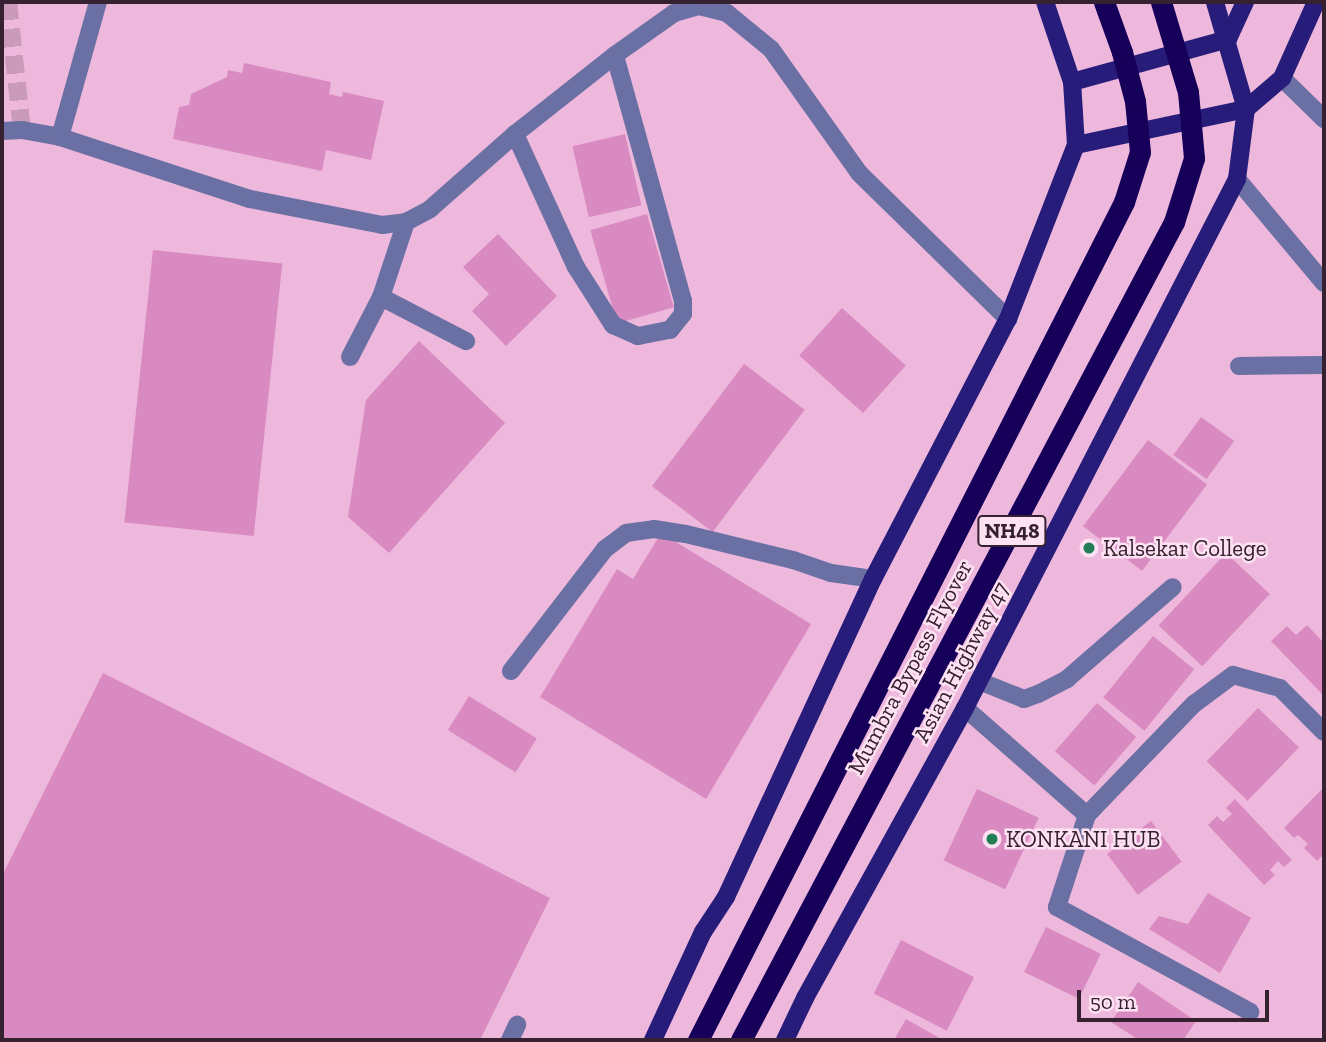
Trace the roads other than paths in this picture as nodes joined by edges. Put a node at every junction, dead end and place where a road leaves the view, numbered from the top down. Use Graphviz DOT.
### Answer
graph roads {
  1 [pos="98,2"];
  2 [pos="1045,2"];
  3 [pos="1104,2"];
  4 [pos="1161,2"];
  5 [pos="1214,2"];
  6 [pos="1245,2"];
  7 [pos="1316,2"];
  8 [pos="1228,39"];
  9 [pos="615,55"];
  10 [pos="1282,78"];
  11 [pos="1072,82"];
  12 [pos="1246,109"];
  13 [pos="1324,120"];
  14 [pos="2,131"];
  15 [pos="515,134"];
  16 [pos="60,137"];
  17 [pos="1076,145"];
  18 [pos="1237,179"];
  19 [pos="406,222"];
  20 [pos="1324,283"];
  21 [pos="381,297"];
  22 [pos="1008,319"];
  23 [pos="466,341"];
  24 [pos="350,358"];
  25 [pos="1324,365"];
  26 [pos="1239,366"];
  27 [pos="873,579"];
  28 [pos="1173,587"];
  29 [pos="511,671"];
  30 [pos="979,681"];
  31 [pos="965,708"];
  32 [pos="1324,732"];
  33 [pos="1087,815"];
  34 [pos="1250,1012"];
  35 [pos="653,1040"];
  36 [pos="698,1040"];
  37 [pos="741,1040"];
  38 [pos="785,1040"];
  1 -- 16 [label="street"];
  2 -- 11 [label="main road"];
  3 -- 36 [label="highway, Mumbra Bypass Flyover / NH48, bridge"];
  4 -- 37 [label="highway, Mumbra Bypass Flyover / NH48, bridge"];
  5 -- 8 [label="main road, NH48"];
  6 -- 8 [label="main road"];
  7 -- 10 [label="main road"];
  8 -- 11 [label="main road"];
  8 -- 12 [label="main road, NH48"];
  9 -- 15 [label="street"];
  9 -- 15 [label="street"];
  9 -- 22 [label="street"];
  10 -- 12 [label="main road"];
  10 -- 13 [label="street"];
  11 -- 17 [label="main road"];
  12 -- 17 [label="main road"];
  12 -- 18 [label="main road, Asian Highway 47 / NH48"];
  14 -- 16 [label="street"];
  15 -- 19 [label="street"];
  16 -- 19 [label="street"];
  17 -- 22 [label="main road"];
  18 -- 20 [label="street"];
  18 -- 30 [label="main road, Asian Highway 47 / NH48"];
  19 -- 21 [label="street"];
  21 -- 23 [label="street"];
  21 -- 24 [label="street"];
  22 -- 27 [label="main road"];
  25 -- 26 [label="street"];
  27 -- 29 [label="street"];
  27 -- 35 [label="main road"];
  28 -- 30 [label="street"];
  30 -- 31 [label="main road, Asian Highway 47 / NH48"];
  31 -- 33 [label="street"];
  31 -- 38 [label="main road, Asian Highway 47 / NH48"];
  32 -- 33 [label="street"];
  33 -- 34 [label="street"];
}
